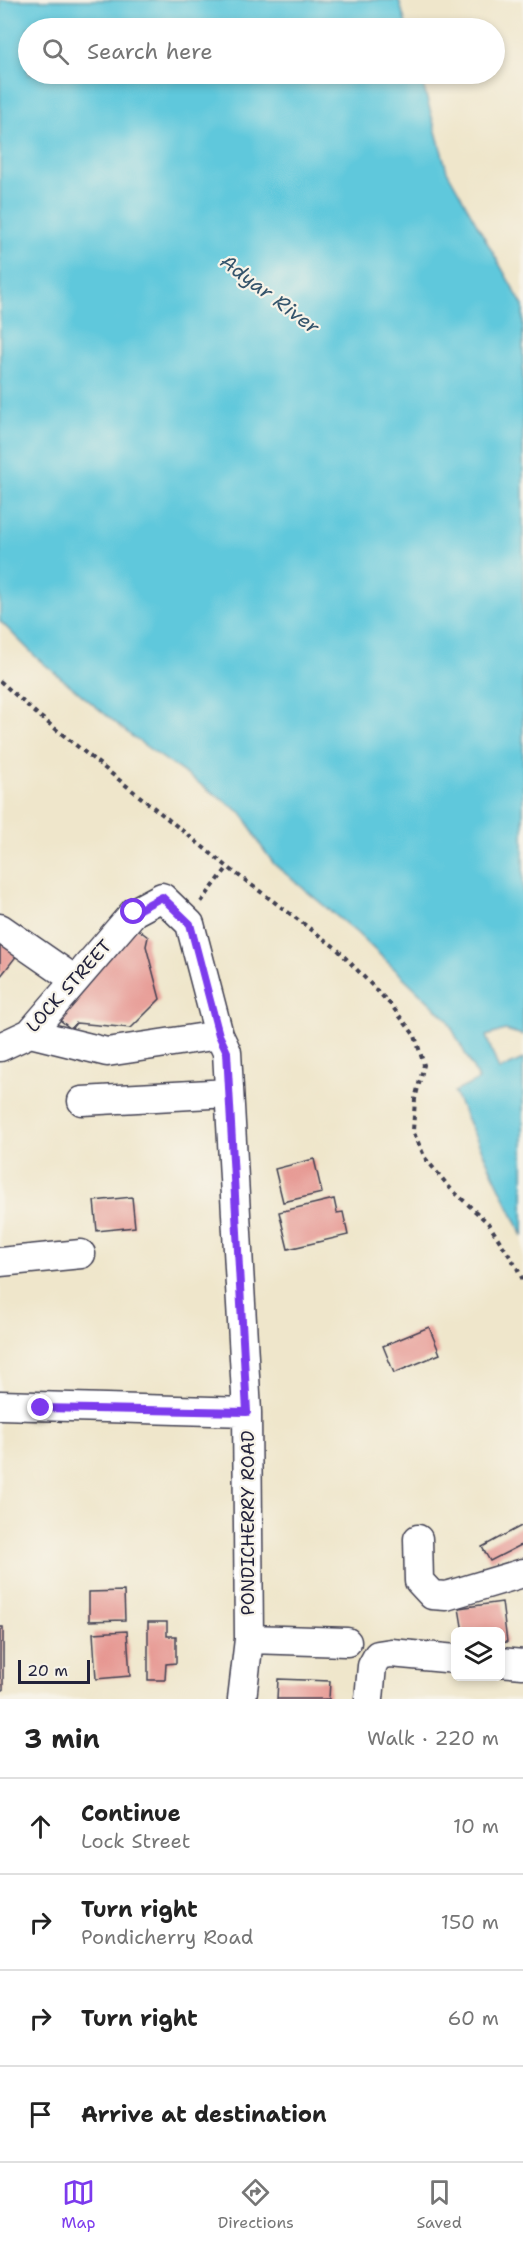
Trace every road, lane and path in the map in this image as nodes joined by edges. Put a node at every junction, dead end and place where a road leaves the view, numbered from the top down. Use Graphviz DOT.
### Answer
graph roads {
  1 [pos="0,681"];
  2 [pos="228,867"];
  3 [pos="162,897"];
  4 [pos="187,920"];
  5 [pos="0,928"];
  6 [pos="75,980"];
  7 [pos="30,1033"];
  8 [pos="219,1035"];
  9 [pos="0,1047"];
  10 [pos="229,1093"];
  11 [pos="82,1101"];
  12 [pos="81,1254"];
  13 [pos="0,1262"];
  14 [pos="523,1280"];
  15 [pos="0,1405"];
  16 [pos="247,1412"];
  17 [pos="418,1539"];
  18 [pos="523,1574"];
  19 [pos="255,1639"];
  20 [pos="347,1642"];
  21 [pos="451,1659"];
  22 [pos="505,1662"];
  23 [pos="523,1664"];
  24 [pos="242,1699"];
  25 [pos="369,1699"];
  1 -- 2 [label="path"];
  2 -- 4 [label="path"];
  2 -- 14 [label="path"];
  3 -- 4 [label="street, PONDICHERRY ROAD"];
  3 -- 6 [label="street, LOCK STREET"];
  4 -- 8 [label="street, PONDICHERRY ROAD"];
  5 -- 6 [label="street"];
  6 -- 7 [label="street, LOCK STREET"];
  7 -- 8 [label="street"];
  7 -- 9 [label="street, LOCK STREET"];
  8 -- 10 [label="street, PONDICHERRY ROAD"];
  10 -- 11 [label="street"];
  10 -- 16 [label="street, PONDICHERRY ROAD"];
  12 -- 13 [label="street"];
  15 -- 16 [label="street"];
  16 -- 19 [label="street, PONDICHERRY ROAD"];
  17 -- 18 [label="street"];
  19 -- 20 [label="street"];
  19 -- 24 [label="street, PONDICHERRY ROAD"];
  21 -- 25 [label="street"];
  22 -- 23 [label="street"];
}
